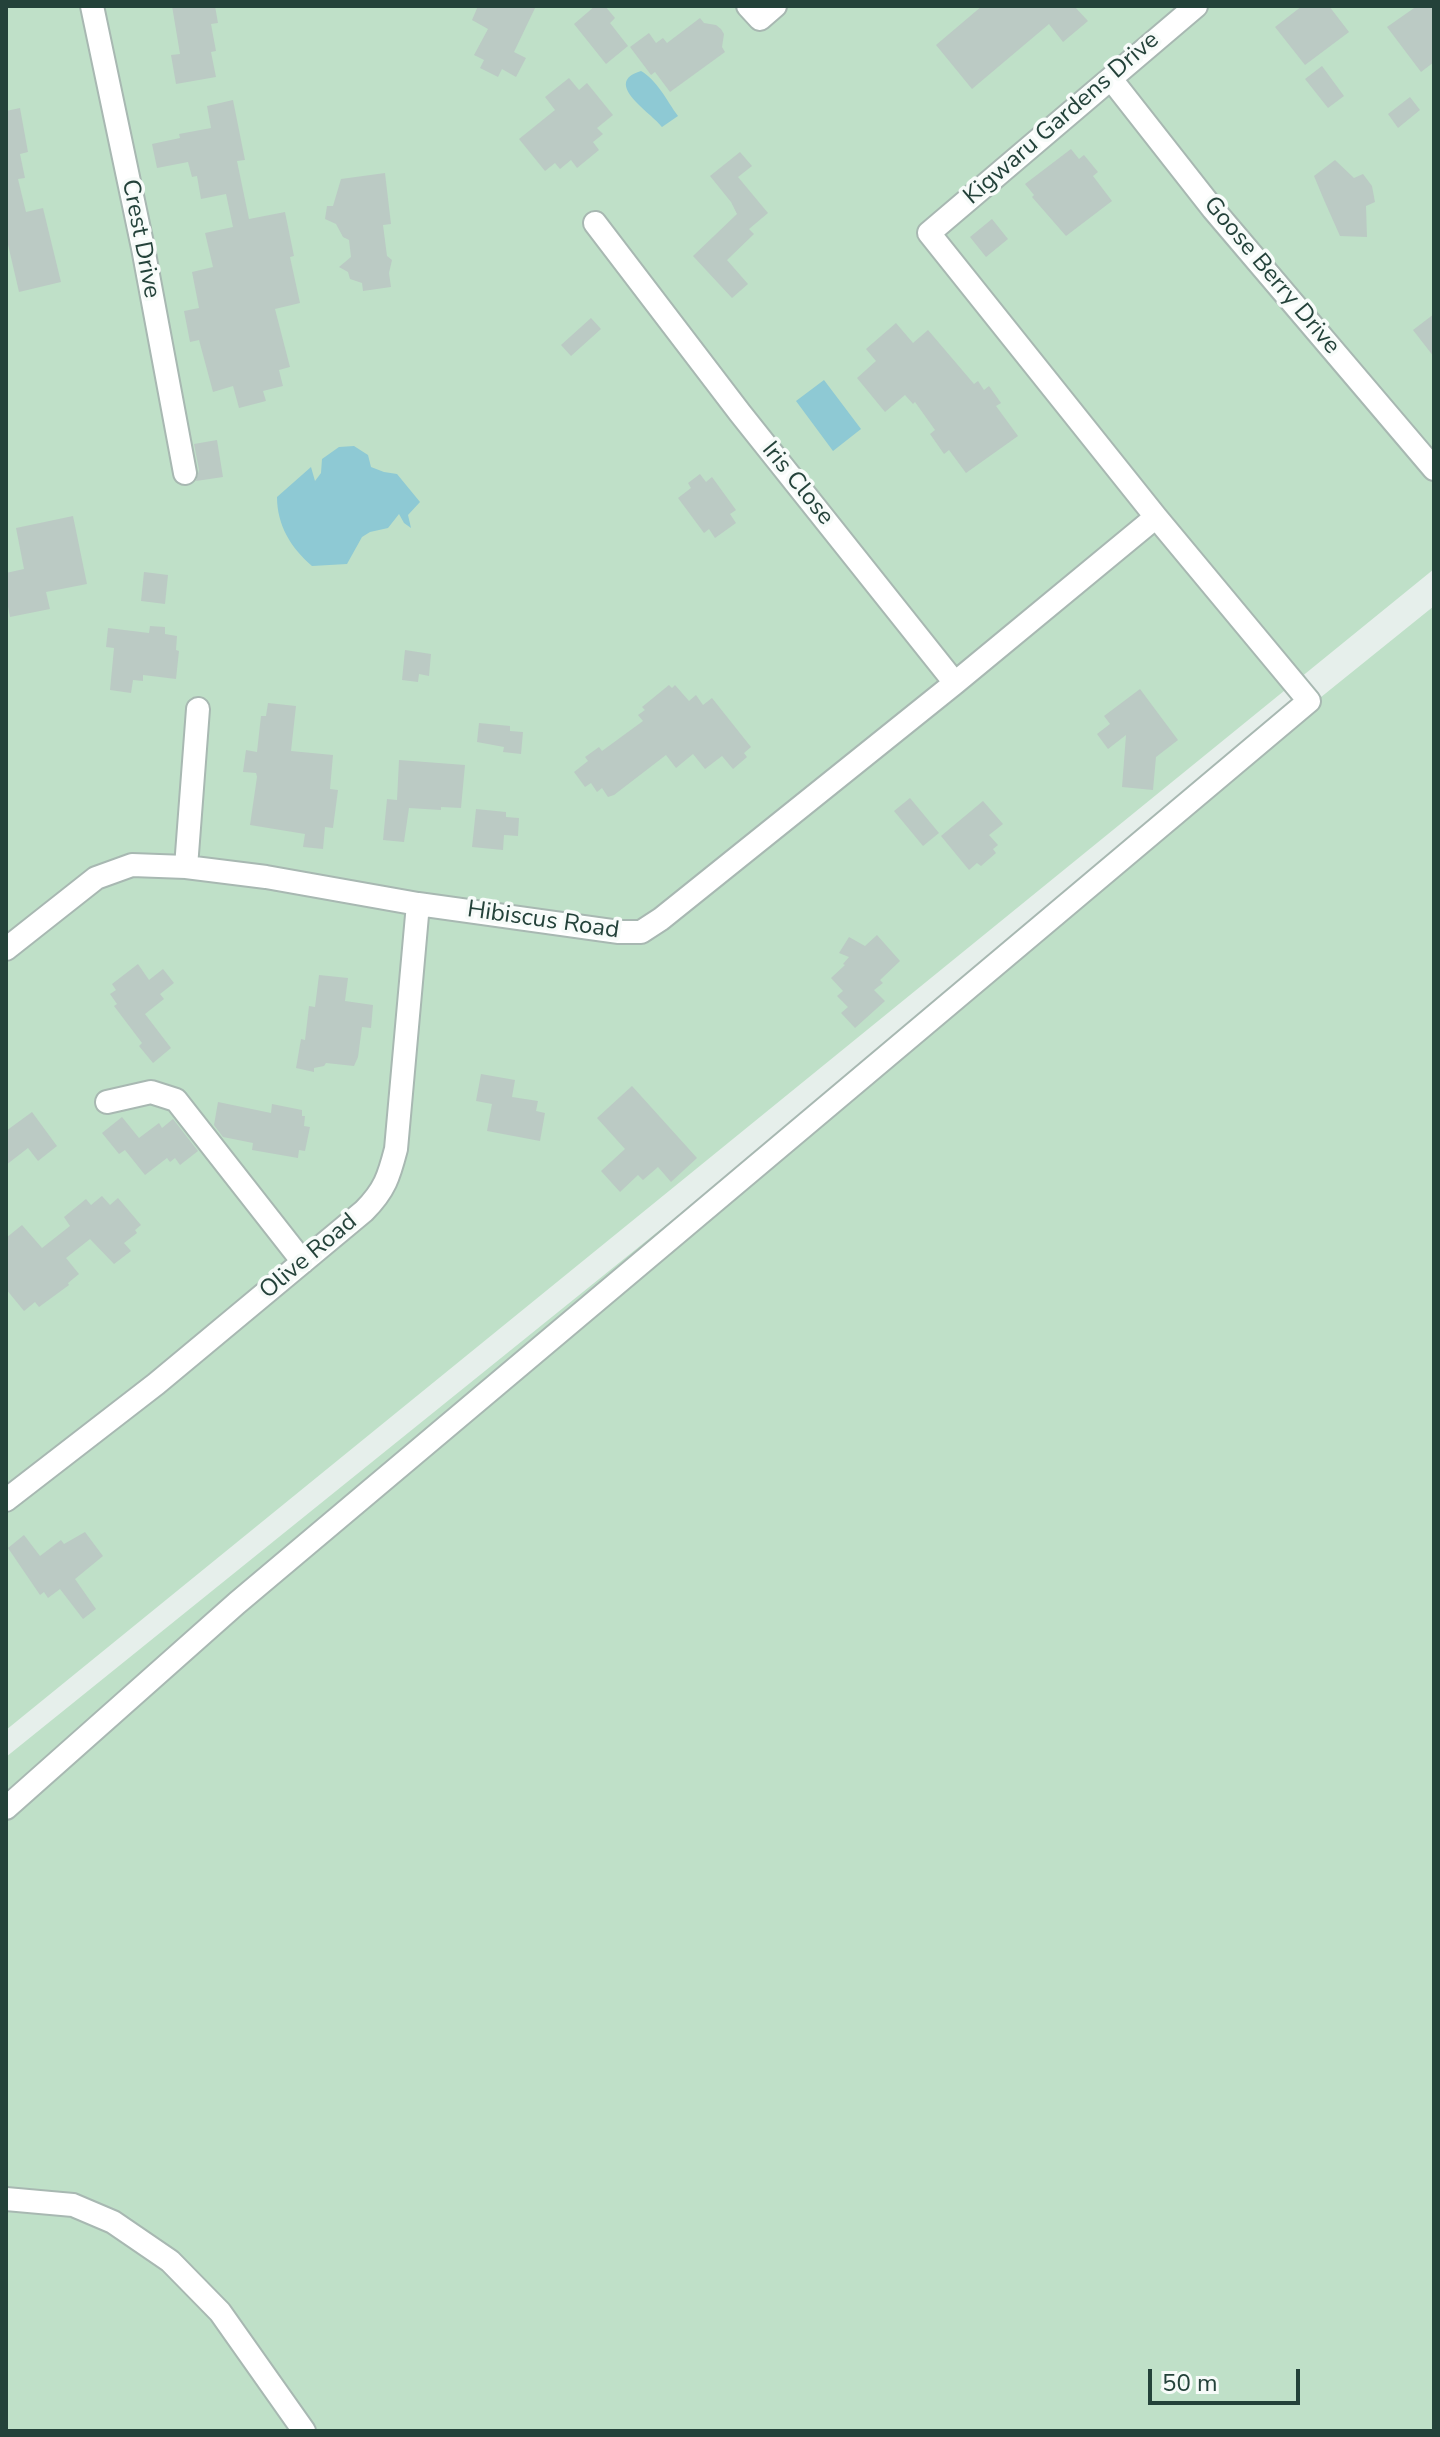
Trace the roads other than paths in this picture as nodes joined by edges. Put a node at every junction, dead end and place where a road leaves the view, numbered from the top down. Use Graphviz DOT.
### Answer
graph roads {
  1 [pos="92,6"];
  2 [pos="1196,6"];
  3 [pos="1111,79"];
  4 [pos="595,223"];
  5 [pos="1434,469"];
  6 [pos="185,473"];
  7 [pos="1156,517"];
  8 [pos="955,683"];
  9 [pos="198,709"];
  10 [pos="186,867"];
  11 [pos="418,904"];
  12 [pos="6,949"];
  13 [pos="107,1102"];
  14 [pos="303,1262"];
  15 [pos="6,1500"];
  16 [pos="6,1808"];
  17 [pos="6,2199"];
  18 [pos="304,2431"];
  1 -- 6 [label="street, Crest Drive"];
  2 -- 3 [label="street, Kigwaru Gardens Drive"];
  3 -- 5 [label="street, Goose Berry Drive"];
  3 -- 7 [label="street, Kigwaru Gardens Drive"];
  4 -- 8 [label="street, Iris Close"];
  7 -- 8 [label="street, Hibiscus Road"];
  7 -- 16 [label="street"];
  8 -- 11 [label="street, Hibiscus Road"];
  9 -- 10 [label="street"];
  10 -- 11 [label="street, Hibiscus Road"];
  10 -- 12 [label="street, Hibiscus Road"];
  11 -- 14 [label="street, Olive Road"];
  13 -- 14 [label="street"];
  14 -- 15 [label="street, Olive Road"];
  17 -- 18 [label="street"];
}
